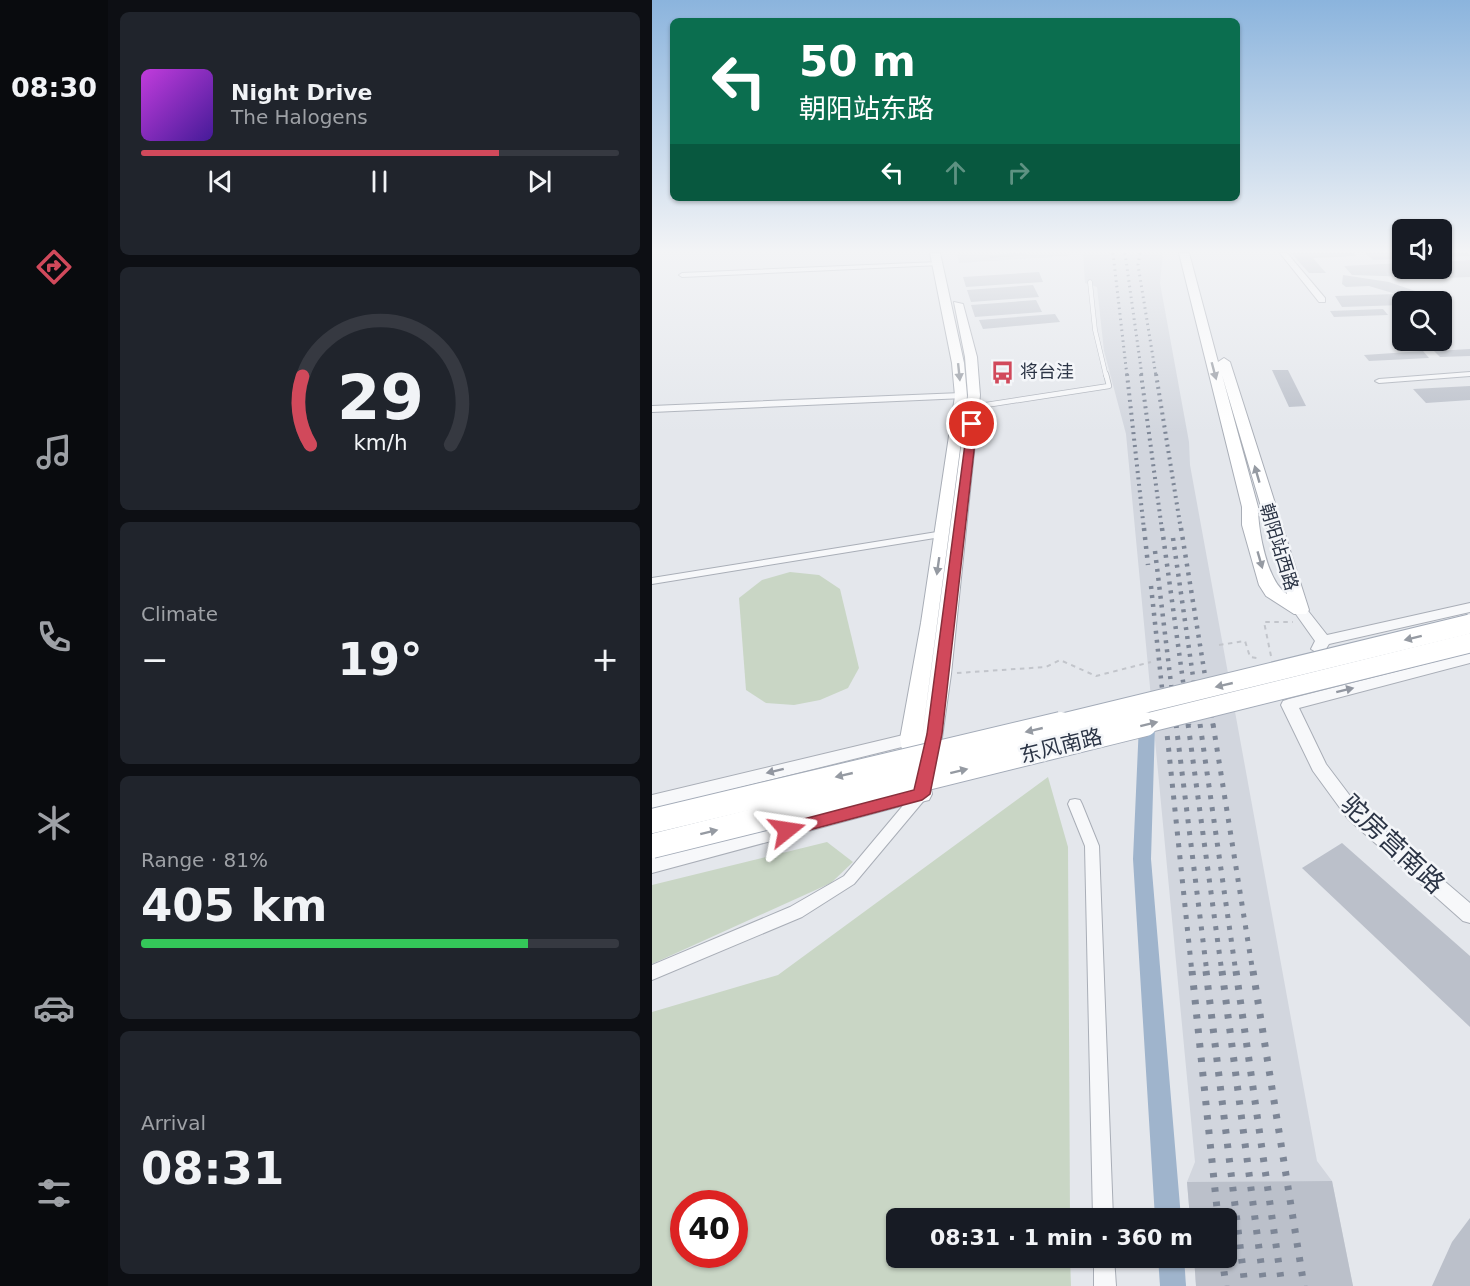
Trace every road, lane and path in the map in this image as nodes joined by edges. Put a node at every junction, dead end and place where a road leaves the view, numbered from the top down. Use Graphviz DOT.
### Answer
graph roads {
  1 [pos="949,313"];
  2 [pos="1093,313"];
  3 [pos="1200,313"];
  4 [pos="1211,313"];
  5 [pos="1470,374"];
  6 [pos="1379,381"];
  7 [pos="967,401"];
  8 [pos="652,409"];
  9 [pos="943,534"];
  10 [pos="652,581"];
  11 [pos="1470,607"];
  12 [pos="1304,615"];
  13 [pos="1470,624"];
  14 [pos="1323,641"];
  15 [pos="1470,643"];
  16 [pos="1219,645"];
  17 [pos="1470,658"];
  18 [pos="1151,662"];
  19 [pos="942,674"];
  20 [pos="1289,705"];
  21 [pos="934,734"];
  22 [pos="910,739"];
  23 [pos="922,794"];
  24 [pos="652,802"];
  25 [pos="1075,804"];
  26 [pos="652,821"];
  27 [pos="652,846"];
  28 [pos="652,865"];
  29 [pos="1470,915"];
  30 [pos="652,973"];
  31 [pos="1103,1208"];
  32 [pos="1104,1268"];
  33 [pos="1105,1286"];
  1 -- 7 [label="main road"];
  2 -- 7 [label="lane"];
  3 -- 12 [label="main road, 朝阳站西路, one-way"];
  12 -- 4 [label="main road, 朝阳站西路, one-way"];
  5 -- 6 [label="street"];
  7 -- 8 [label="street"];
  7 -- 9 [label="main road"];
  7 -- 19 [label="main road"];
  9 -- 10 [label="street"];
  9 -- 22 [label="main road, one-way"];
  11 -- 14 [label="street"];
  12 -- 14 [label="street"];
  12 -- 16 [label="path"];
  13 -- 26 [label="main road, 东风南路, one-way, bridge"];
  14 -- 20 [label="street"];
  27 -- 15 [label="main road, 东风南路, one-way, bridge"];
  20 -- 17 [label="street, one-way"];
  18 -- 19 [label="path"];
  19 -- 21 [label="main road"];
  20 -- 29 [label="street, 驼房营南路"];
  21 -- 22 [label="street"];
  21 -- 23 [label="main road"];
  22 -- 23 [label="main road"];
  22 -- 24 [label="street, one-way"];
  23 -- 28 [label="street"];
  23 -- 30 [label="street"];
  25 -- 31 [label="street"];
  32 -- 33 [label="street"];
}
